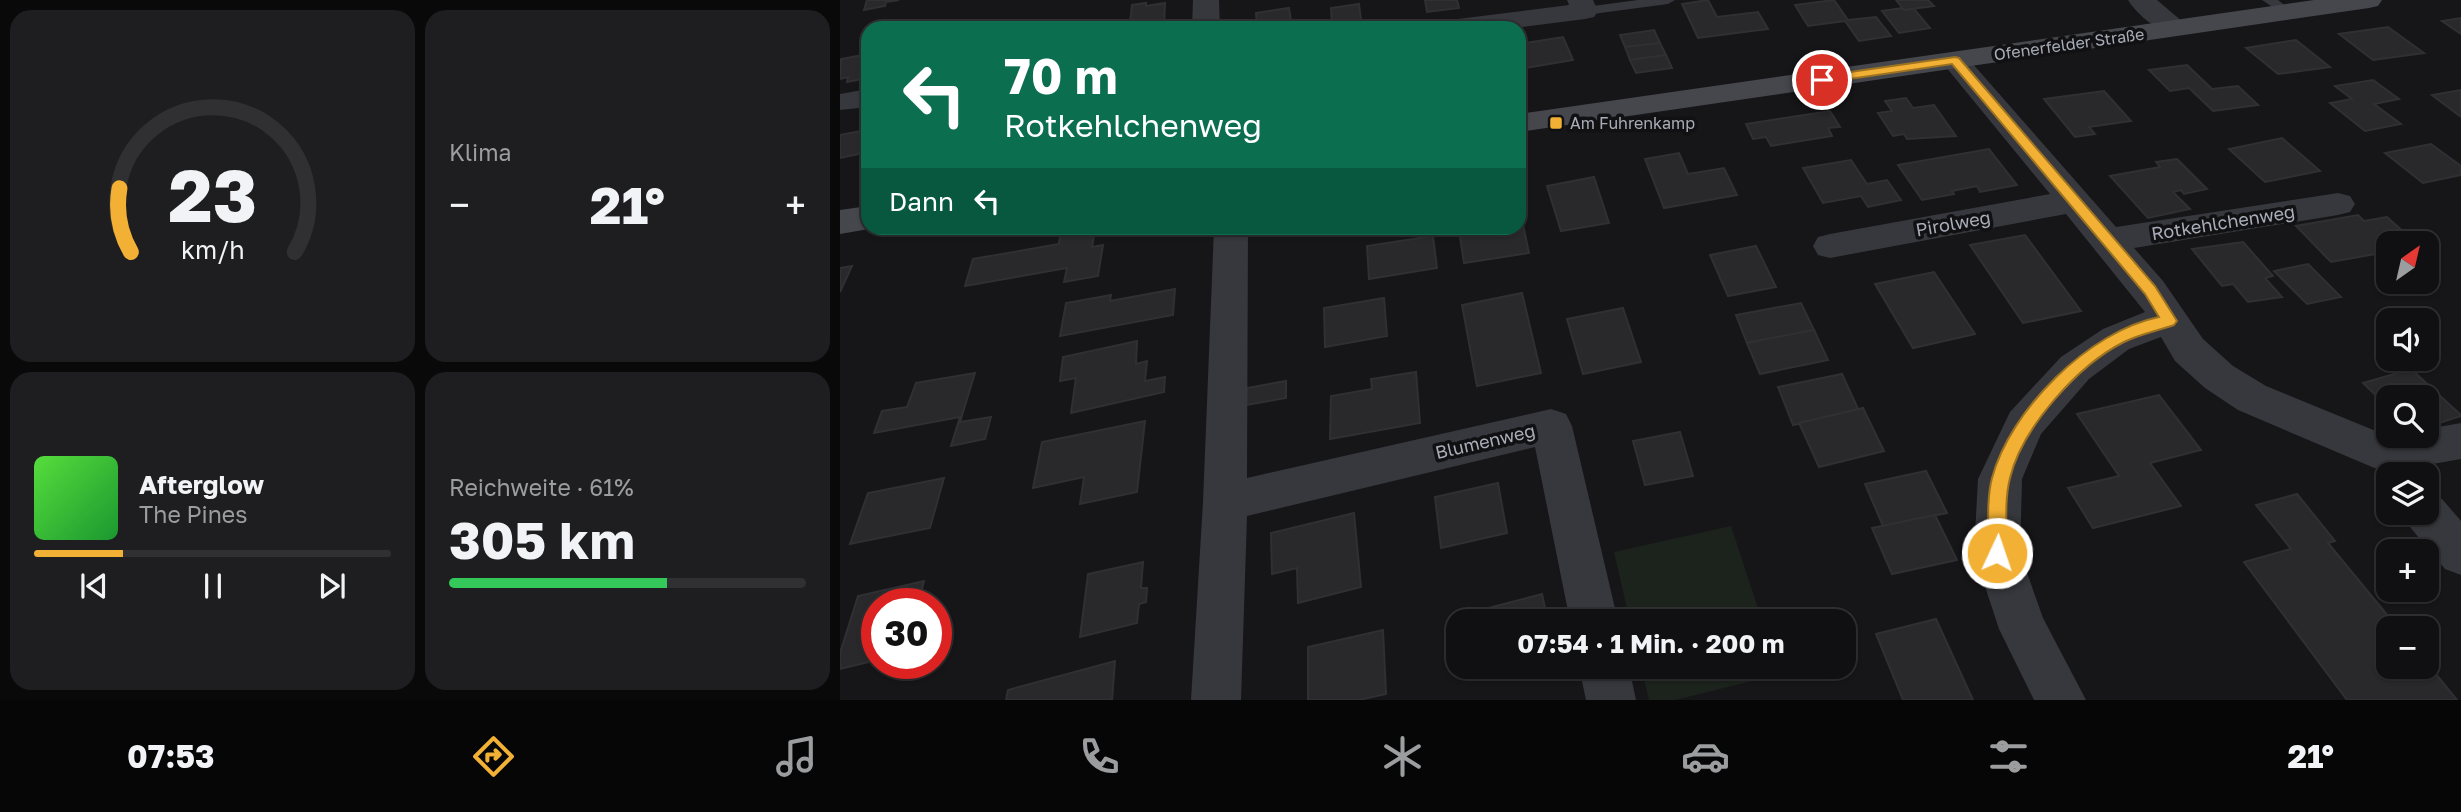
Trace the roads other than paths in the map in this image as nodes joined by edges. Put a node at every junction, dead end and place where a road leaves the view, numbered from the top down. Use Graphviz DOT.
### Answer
graph roads {
  1 [pos="1206,0"];
  2 [pos="1668,0"];
  3 [pos="2141,0"];
  4 [pos="2369,0"];
  5 [pos="1583,5"];
  6 [pos="2278,6"];
  7 [pos="1206,21"];
  8 [pos="1490,21"];
  9 [pos="2176,28"];
  10 [pos="1955,61"];
  11 [pos="1526,122"];
  12 [pos="2076,201"];
  13 [pos="2338,204"];
  14 [pos="861,219"];
  15 [pos="840,222"];
  16 [pos="1231,235"];
  17 [pos="2107,240"];
  18 [pos="1830,246"];
  19 [pos="2169,321"];
  20 [pos="2461,441"];
  21 [pos="2388,462"];
  22 [pos="2398,462"];
  23 [pos="1225,502"];
  24 [pos="2436,525"];
  25 [pos="2461,554"];
  26 [pos="1591,609"];
  27 [pos="1607,679"];
  28 [pos="1216,700"];
  29 [pos="1611,700"];
  30 [pos="2061,700"];
  1 -- 7 [label="street"];
  2 -- 5 [label="lane"];
  3 -- 9 [label="street"];
  4 -- 6 [label="street, Ofenerfelder Straße"];
  5 -- 8 [label="street"];
  6 -- 9 [label="street, Ofenerfelder Straße"];
  9 -- 10 [label="street, Ofenerfelder Straße"];
  10 -- 11 [label="street, Ofenerfelder Straße"];
  10 -- 12 [label="street"];
  12 -- 17 [label="street"];
  12 -- 18 [label="street, Pirolweg"];
  13 -- 17 [label="street, Rotkehlchenweg"];
  14 -- 15 [label="street"];
  16 -- 23 [label="street"];
  17 -- 19 [label="street"];
  19 -- 21 [label="street"];
  19 -- 30 [label="street"];
  20 -- 22 [label="street"];
  23 -- 26 [label="street, Blumenweg"];
  23 -- 28 [label="street"];
  24 -- 25 [label="street"];
  27 -- 29 [label="street"];
}
